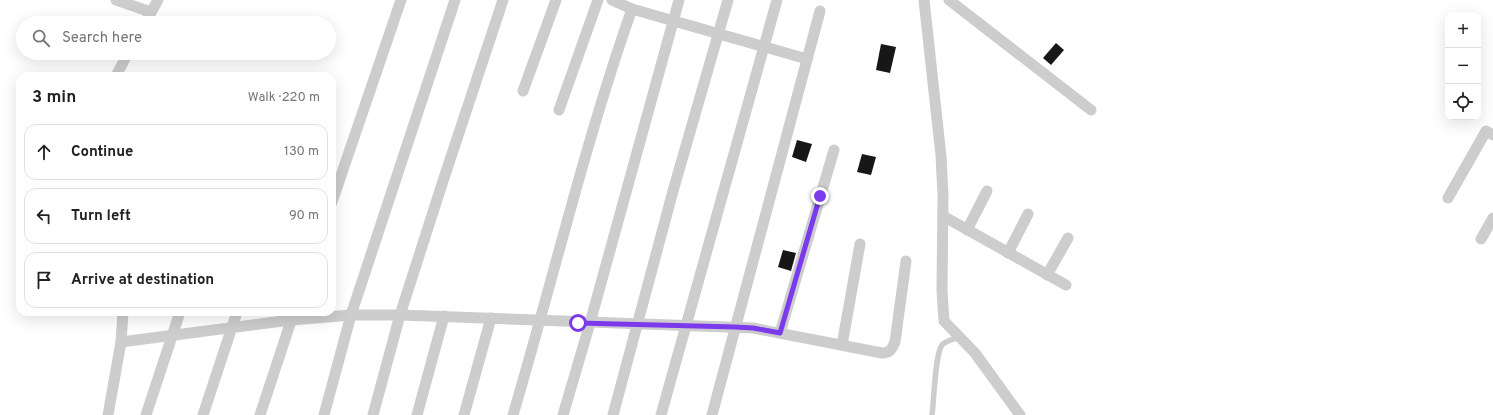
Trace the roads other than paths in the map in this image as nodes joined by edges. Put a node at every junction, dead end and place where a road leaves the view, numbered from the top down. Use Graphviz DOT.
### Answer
graph roads {
  1 [pos="116,0"];
  2 [pos="158,0"];
  3 [pos="401,0"];
  4 [pos="455,0"];
  5 [pos="503,0"];
  6 [pos="556,0"];
  7 [pos="598,0"];
  8 [pos="612,0"];
  9 [pos="679,0"];
  10 [pos="728,0"];
  11 [pos="777,0"];
  12 [pos="924,0"];
  13 [pos="949,0"];
  14 [pos="632,9"];
  15 [pos="820,11"];
  16 [pos="151,12"];
  17 [pos="149,16"];
  18 [pos="674,21"];
  19 [pos="719,34"];
  20 [pos="763,46"];
  21 [pos="807,59"];
  22 [pos="124,60"];
  23 [pos="118,72"];
  24 [pos="523,91"];
  25 [pos="559,110"];
  26 [pos="1091,110"];
  27 [pos="1493,135"];
  28 [pos="834,150"];
  29 [pos="336,190"];
  30 [pos="987,191"];
  31 [pos="1448,198"];
  32 [pos="1028,214"];
  33 [pos="942,216"];
  34 [pos="1493,218"];
  35 [pos="968,230"];
  36 [pos="1068,238"];
  37 [pos="1480,239"];
  38 [pos="860,244"];
  39 [pos="1008,252"];
  40 [pos="906,261"];
  41 [pos="1047,274"];
  42 [pos="1066,285"];
  43 [pos="336,315"];
  44 [pos="351,315"];
  45 [pos="400,315"];
  46 [pos="122,316"];
  47 [pos="179,316"];
  48 [pos="236,316"];
  49 [pos="293,316"];
  50 [pos="444,316"];
  51 [pos="491,318"];
  52 [pos="541,321"];
  53 [pos="590,323"];
  54 [pos="638,325"];
  55 [pos="686,326"];
  56 [pos="232,327"];
  57 [pos="735,327"];
  58 [pos="780,333"];
  59 [pos="172,335"];
  60 [pos="959,336"];
  61 [pos="121,342"];
  62 [pos="842,345"];
  63 [pos="108,415"];
  64 [pos="146,415"];
  65 [pos="203,415"];
  66 [pos="260,415"];
  67 [pos="324,415"];
  68 [pos="373,415"];
  69 [pos="416,415"];
  70 [pos="464,415"];
  71 [pos="513,415"];
  72 [pos="563,415"];
  73 [pos="613,415"];
  74 [pos="661,415"];
  75 [pos="712,415"];
  76 [pos="932,415"];
  77 [pos="1020,415"];
  1 -- 16 [label="street"];
  2 -- 16 [label="street"];
  3 -- 29 [label="street"];
  4 -- 44 [label="street"];
  5 -- 45 [label="street"];
  6 -- 24 [label="street"];
  7 -- 25 [label="street"];
  8 -- 14 [label="street"];
  9 -- 18 [label="street"];
  10 -- 19 [label="street"];
  11 -- 20 [label="street"];
  12 -- 33 [label="street"];
  13 -- 26 [label="street"];
  14 -- 18 [label="street"];
  14 -- 52 [label="street"];
  15 -- 21 [label="street"];
  16 -- 17 [label="street"];
  18 -- 19 [label="street"];
  18 -- 53 [label="street"];
  19 -- 20 [label="street"];
  19 -- 54 [label="street"];
  20 -- 21 [label="street"];
  20 -- 55 [label="street"];
  21 -- 57 [label="street"];
  22 -- 23 [label="street"];
  27 -- 31 [label="street"];
  28 -- 58 [label="street"];
  30 -- 35 [label="street"];
  32 -- 39 [label="street"];
  33 -- 35 [label="street"];
  33 -- 60 [label="street"];
  34 -- 37 [label="street"];
  35 -- 39 [label="street"];
  36 -- 41 [label="street"];
  38 -- 62 [label="street"];
  39 -- 41 [label="street"];
  40 -- 62 [label="street"];
  41 -- 42 [label="street"];
  43 -- 44 [label="street"];
  44 -- 45 [label="street"];
  44 -- 67 [label="street"];
  45 -- 50 [label="street"];
  45 -- 68 [label="street"];
  46 -- 61 [label="street"];
  47 -- 59 [label="street"];
  48 -- 56 [label="street"];
  49 -- 56 [label="street"];
  49 -- 66 [label="street"];
  50 -- 51 [label="street"];
  50 -- 69 [label="street"];
  51 -- 52 [label="street"];
  51 -- 70 [label="street"];
  52 -- 53 [label="street"];
  52 -- 71 [label="street"];
  53 -- 54 [label="street"];
  53 -- 72 [label="street"];
  54 -- 55 [label="street"];
  54 -- 73 [label="street"];
  55 -- 57 [label="street"];
  55 -- 74 [label="street"];
  56 -- 59 [label="street"];
  56 -- 65 [label="street"];
  57 -- 58 [label="street"];
  57 -- 75 [label="street"];
  58 -- 62 [label="street"];
  59 -- 61 [label="street"];
  59 -- 64 [label="street"];
  60 -- 76 [label="lane"];
  60 -- 77 [label="street"];
  61 -- 63 [label="street"];
}
